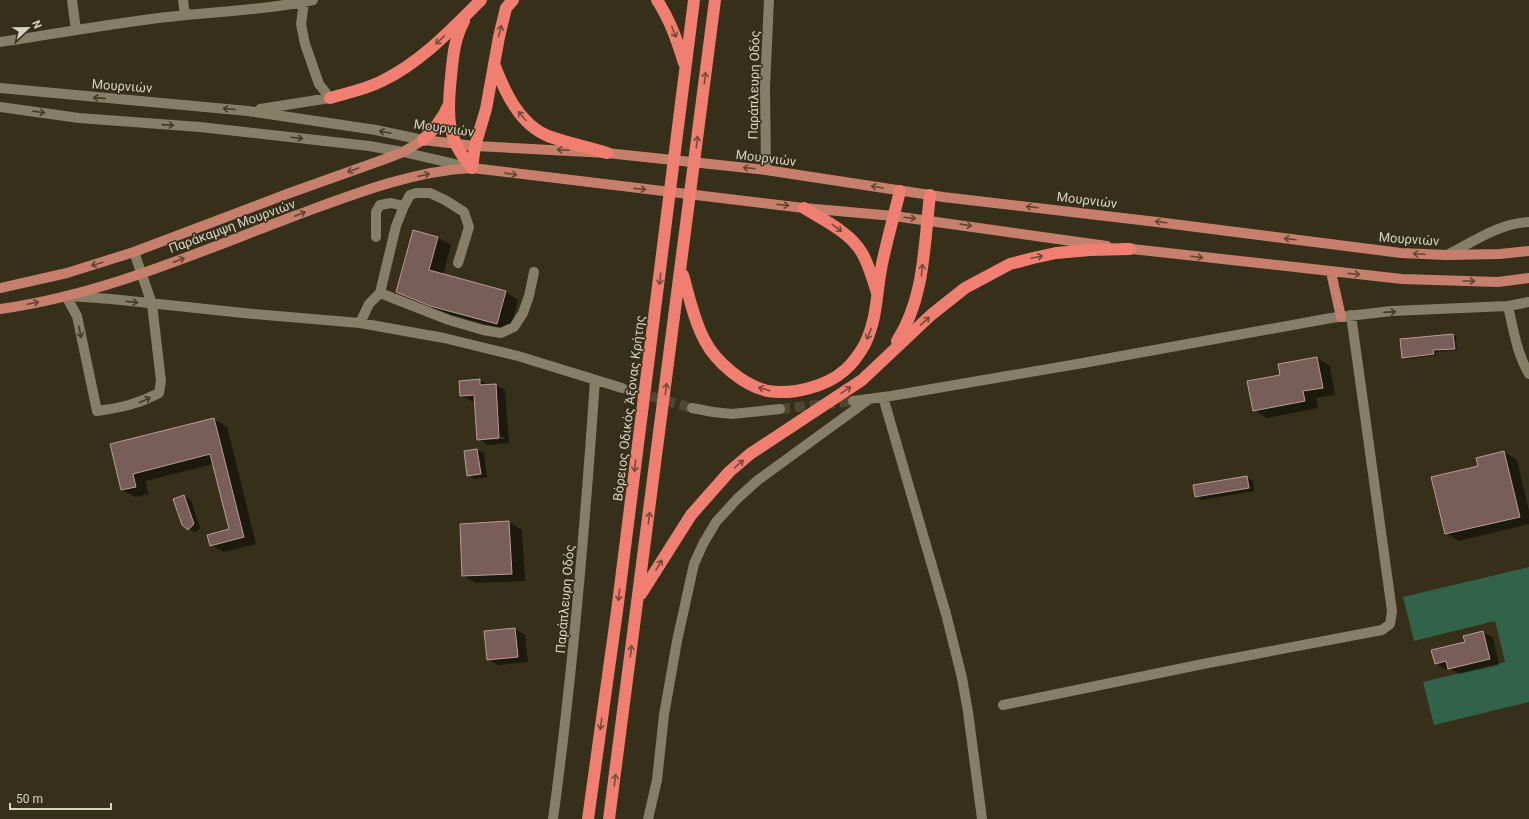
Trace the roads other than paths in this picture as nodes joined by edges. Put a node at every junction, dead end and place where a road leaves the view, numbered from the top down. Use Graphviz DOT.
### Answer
graph roads {
  1 [pos="72,0"];
  2 [pos="183,0"];
  3 [pos="481,0"];
  4 [pos="512,0"];
  5 [pos="657,0"];
  6 [pos="694,0"];
  7 [pos="715,0"];
  8 [pos="769,0"];
  9 [pos="308,1"];
  10 [pos="280,3"];
  11 [pos="468,13"];
  12 [pos="185,16"];
  13 [pos="76,30"];
  14 [pos="0,42"];
  15 [pos="494,64"];
  16 [pos="685,66"];
  17 [pos="0,88"];
  18 [pos="330,98"];
  19 [pos="448,104"];
  20 [pos="0,107"];
  21 [pos="248,111"];
  22 [pos="423,140"];
  23 [pos="456,144"];
  24 [pos="475,146"];
  25 [pos="403,152"];
  26 [pos="607,153"];
  27 [pos="472,168"];
  28 [pos="766,170"];
  29 [pos="900,191"];
  30 [pos="930,195"];
  31 [pos="404,206"];
  32 [pos="804,208"];
  33 [pos="894,216"];
  34 [pos="927,220"];
  35 [pos="1529,222"];
  36 [pos="376,237"];
  37 [pos="1130,249"];
  38 [pos="1529,251"];
  39 [pos="134,252"];
  40 [pos="1447,255"];
  41 [pos="458,263"];
  42 [pos="681,270"];
  43 [pos="534,272"];
  44 [pos="1331,272"];
  45 [pos="142,273"];
  46 [pos="1529,278"];
  47 [pos="0,288"];
  48 [pos="380,293"];
  49 [pos="66,296"];
  50 [pos="878,296"];
  51 [pos="1529,302"];
  52 [pos="152,304"];
  53 [pos="1508,306"];
  54 [pos="0,309"];
  55 [pos="1346,316"];
  56 [pos="360,324"];
  57 [pos="886,356"];
  58 [pos="1529,374"];
  59 [pos="595,380"];
  60 [pos="622,388"];
  61 [pos="883,397"];
  62 [pos="868,399"];
  63 [pos="854,401"];
  64 [pos="692,408"];
  65 [pos="780,409"];
  66 [pos="638,598"];
  67 [pos="1003,705"];
  68 [pos="554,819"];
  69 [pos="588,819"];
  70 [pos="610,819"];
  71 [pos="648,819"];
  72 [pos="982,819"];
  1 -- 13 [label="street"];
  2 -- 12 [label="street"];
  3 -- 11 [label="highway"];
  15 -- 4 [label="highway, one-way"];
  5 -- 16 [label="highway, one-way"];
  6 -- 16 [label="highway, Βόρειος Οδικός Άξονας Κρήτης"];
  42 -- 7 [label="highway, one-way"];
  8 -- 28 [label="street, Παράπλευρη Οδός"];
  9 -- 10 [label="street"];
  9 -- 18 [label="street"];
  10 -- 12 [label="street"];
  11 -- 18 [label="highway, one-way"];
  11 -- 19 [label="highway"];
  12 -- 13 [label="street"];
  13 -- 14 [label="street"];
  15 -- 24 [label="highway"];
  26 -- 15 [label="highway, one-way"];
  16 -- 69 [label="highway, Βόρειος Οδικός Άξονας Κρήτης, one-way"];
  21 -- 17 [label="street, Μουρνιών, one-way"];
  18 -- 21 [label="street"];
  19 -- 22 [label="highway"];
  19 -- 23 [label="highway"];
  20 -- 25 [label="street, one-way"];
  22 -- 21 [label="street, Μουρνιών, one-way"];
  22 -- 23 [label="main road, Μουρνιών"];
  22 -- 25 [label="main road, Παράκαμψη Μουρνιών"];
  23 -- 24 [label="main road, Μουρνιών"];
  23 -- 27 [label="highway"];
  26 -- 24 [label="main road, Μουρνιών, one-way"];
  24 -- 27 [label="highway"];
  25 -- 27 [label="street"];
  25 -- 39 [label="main road, Παράκαμψη Μουρνιών, one-way"];
  28 -- 26 [label="main road, Μουρνιών, one-way"];
  27 -- 32 [label="main road, Παράκαμψη Μουρνιών, one-way"];
  45 -- 27 [label="main road, Παράκαμψη Μουρνιών, one-way"];
  29 -- 28 [label="main road, Μουρνιών, one-way"];
  29 -- 30 [label="main road, Μουρνιών"];
  29 -- 33 [label="highway"];
  30 -- 34 [label="highway"];
  40 -- 30 [label="main road, Μουρνιών, one-way"];
  31 -- 36 [label="street"];
  31 -- 41 [label="street"];
  31 -- 48 [label="street"];
  32 -- 33 [label="main road, Παράκαμψη Μουρνιών"];
  32 -- 50 [label="highway, one-way"];
  33 -- 34 [label="main road, Παράκαμψη Μουρνιών, one-way"];
  33 -- 50 [label="highway"];
  34 -- 37 [label="main road, Παράκαμψη Μουρνιών, one-way"];
  57 -- 34 [label="highway, one-way"];
  35 -- 40 [label="street"];
  37 -- 44 [label="main road, Παράκαμψη Μουρνιών, one-way"];
  57 -- 37 [label="highway, one-way"];
  38 -- 40 [label="main road, Μουρνιών"];
  39 -- 45 [label="street"];
  39 -- 47 [label="main road, Παράκαμψη Μουρνιών, one-way"];
  50 -- 42 [label="highway, one-way"];
  66 -- 42 [label="highway, one-way"];
  43 -- 48 [label="street"];
  44 -- 46 [label="main road, Παράκαμψη Μουρνιών, one-way"];
  44 -- 55 [label="main road"];
  45 -- 49 [label="main road, Παράκαμψη Μουρνιών"];
  45 -- 52 [label="street"];
  48 -- 56 [label="street"];
  49 -- 52 [label="street, one-way"];
  49 -- 52 [label="street, one-way"];
  54 -- 49 [label="main road, Παράκαμψη Μουρνιών, one-way"];
  51 -- 53 [label="street"];
  52 -- 56 [label="street"];
  55 -- 53 [label="street, one-way"];
  53 -- 58 [label="street"];
  55 -- 61 [label="street"];
  55 -- 67 [label="street"];
  56 -- 59 [label="street"];
  66 -- 57 [label="highway, one-way"];
  59 -- 60 [label="street"];
  59 -- 68 [label="street, Παράπλευρη Οδός"];
  61 -- 62 [label="street"];
  61 -- 72 [label="street"];
  62 -- 63 [label="street"];
  62 -- 71 [label="street"];
  64 -- 65 [label="street"];
  70 -- 66 [label="highway, one-way"];
}
